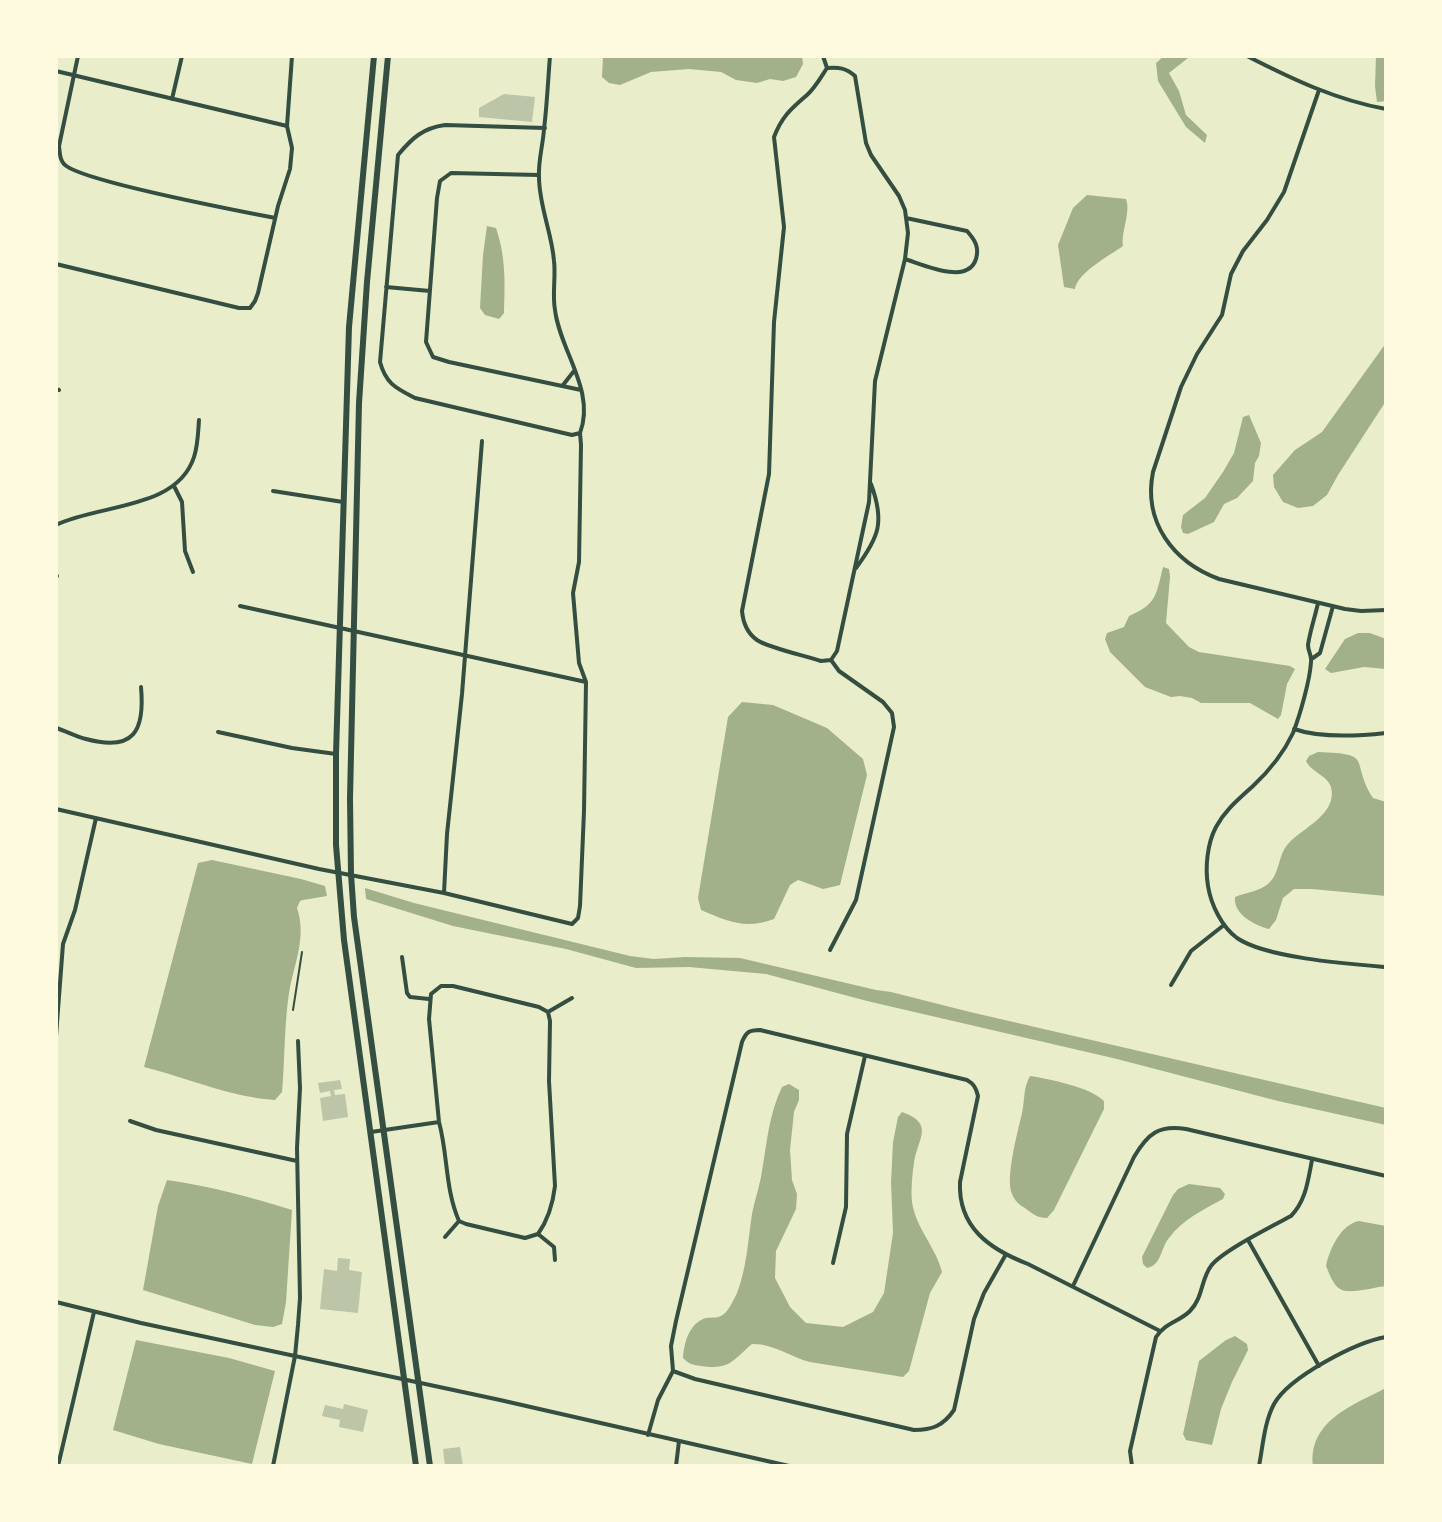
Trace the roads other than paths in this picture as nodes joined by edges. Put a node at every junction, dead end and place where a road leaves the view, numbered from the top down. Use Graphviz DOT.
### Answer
graph roads {
  1 [pos="78,56"];
  2 [pos="182,56"];
  3 [pos="292,56"];
  4 [pos="374,56"];
  5 [pos="388,56"];
  6 [pos="550,56"];
  7 [pos="823,56"];
  8 [pos="1247,56"];
  9 [pos="827,68"];
  10 [pos="56,71"];
  11 [pos="74,75"];
  12 [pos="1319,90"];
  13 [pos="172,99"];
  14 [pos="1386,109"];
  15 [pos="287,126"];
  16 [pos="545,128"];
  17 [pos="539,175"];
  18 [pos="276,218"];
  19 [pos="906,218"];
  20 [pos="905,259"];
  21 [pos="56,264"];
  22 [pos="386,287"];
  23 [pos="430,291"];
  24 [pos="574,371"];
  25 [pos="563,385"];
  26 [pos="581,390"];
  27 [pos="199,420"];
  28 [pos="580,433"];
  29 [pos="482,441"];
  30 [pos="870,481"];
  31 [pos="174,486"];
  32 [pos="273,491"];
  33 [pos="343,502"];
  34 [pos="56,525"];
  35 [pos="855,570"];
  36 [pos="193,572"];
  37 [pos="1318,603"];
  38 [pos="240,606"];
  39 [pos="1333,606"];
  40 [pos="1386,610"];
  41 [pos="340,628"];
  42 [pos="353,631"];
  43 [pos="464,656"];
  44 [pos="1312,659"];
  45 [pos="831,660"];
  46 [pos="586,682"];
  47 [pos="141,687"];
  48 [pos="56,728"];
  49 [pos="1294,729"];
  50 [pos="218,732"];
  51 [pos="1386,733"];
  52 [pos="336,754"];
  53 [pos="56,809"];
  54 [pos="96,818"];
  55 [pos="338,872"];
  56 [pos="351,874"];
  57 [pos="444,893"];
  58 [pos="1224,925"];
  59 [pos="830,950"];
  60 [pos="402,957"];
  61 [pos="1386,967"];
  62 [pos="1171,985"];
  63 [pos="572,998"];
  64 [pos="429,999"];
  65 [pos="548,1012"];
  66 [pos="56,1036"];
  67 [pos="298,1041"];
  68 [pos="865,1056"];
  69 [pos="130,1121"];
  70 [pos="439,1122"];
  71 [pos="384,1130"];
  72 [pos="371,1132"];
  73 [pos="1312,1160"];
  74 [pos="297,1161"];
  75 [pos="1386,1176"];
  76 [pos="459,1221"];
  77 [pos="538,1234"];
  78 [pos="445,1237"];
  79 [pos="1248,1240"];
  80 [pos="1005,1256"];
  81 [pos="555,1260"];
  82 [pos="833,1263"];
  83 [pos="1073,1286"];
  84 [pos="56,1302"];
  85 [pos="94,1312"];
  86 [pos="1160,1331"];
  87 [pos="1386,1337"];
  88 [pos="295,1356"];
  89 [pos="1319,1366"];
  90 [pos="673,1371"];
  91 [pos="404,1380"];
  92 [pos="419,1383"];
  93 [pos="648,1435"];
  94 [pos="679,1441"];
  95 [pos="58,1466"];
  96 [pos="273,1466"];
  97 [pos="416,1466"];
  98 [pos="430,1466"];
  99 [pos="676,1466"];
  100 [pos="789,1466"];
  101 [pos="1132,1466"];
  102 [pos="1259,1466"];
  1 -- 11 [label="street"];
  2 -- 13 [label="street"];
  3 -- 15 [label="street"];
  4 -- 33 [label="main road"];
  5 -- 42 [label="main road"];
  6 -- 16 [label="street"];
  7 -- 9 [label="street"];
  8 -- 12 [label="street"];
  9 -- 19 [label="street"];
  9 -- 45 [label="street"];
  10 -- 11 [label="street"];
  11 -- 13 [label="street"];
  11 -- 18 [label="street"];
  12 -- 14 [label="street"];
  12 -- 37 [label="street"];
  13 -- 15 [label="street"];
  15 -- 18 [label="street"];
  16 -- 17 [label="street"];
  16 -- 22 [label="street"];
  17 -- 23 [label="street"];
  17 -- 24 [label="street"];
  18 -- 21 [label="street"];
  19 -- 20 [label="street"];
  19 -- 20 [label="street"];
  20 -- 30 [label="street"];
  22 -- 23 [label="street"];
  22 -- 28 [label="street"];
  23 -- 25 [label="street"];
  24 -- 25 [label="street"];
  24 -- 26 [label="street"];
  25 -- 26 [label="street"];
  26 -- 28 [label="street"];
  27 -- 31 [label="street"];
  28 -- 46 [label="street"];
  29 -- 43 [label="street"];
  30 -- 35 [label="street"];
  30 -- 35 [label="street"];
  31 -- 34 [label="street"];
  31 -- 36 [label="street"];
  32 -- 33 [label="street"];
  33 -- 41 [label="main road"];
  35 -- 45 [label="street"];
  37 -- 39 [label="street"];
  37 -- 44 [label="street"];
  38 -- 41 [label="street"];
  39 -- 40 [label="street"];
  39 -- 44 [label="street"];
  41 -- 42 [label="street"];
  41 -- 52 [label="main road"];
  42 -- 43 [label="street"];
  42 -- 56 [label="main road"];
  43 -- 46 [label="street"];
  43 -- 57 [label="street"];
  44 -- 49 [label="street"];
  45 -- 59 [label="street"];
  46 -- 57 [label="street"];
  47 -- 48 [label="street"];
  49 -- 51 [label="street"];
  49 -- 58 [label="street"];
  50 -- 52 [label="street"];
  52 -- 55 [label="main road"];
  53 -- 54 [label="street"];
  54 -- 55 [label="street"];
  54 -- 66 [label="street"];
  55 -- 56 [label="street"];
  55 -- 72 [label="main road"];
  56 -- 57 [label="street"];
  56 -- 71 [label="main road"];
  58 -- 61 [label="street"];
  58 -- 62 [label="street"];
  60 -- 64 [label="street"];
  63 -- 65 [label="street"];
  64 -- 65 [label="street"];
  64 -- 70 [label="street"];
  65 -- 77 [label="street"];
  67 -- 74 [label="street"];
  68 -- 80 [label="street"];
  68 -- 82 [label="street"];
  68 -- 90 [label="street"];
  69 -- 74 [label="street"];
  70 -- 71 [label="street"];
  70 -- 76 [label="street"];
  71 -- 72 [label="street"];
  71 -- 92 [label="main road"];
  72 -- 91 [label="main road"];
  73 -- 75 [label="street"];
  73 -- 79 [label="street"];
  73 -- 83 [label="street"];
  74 -- 88 [label="street"];
  76 -- 77 [label="street"];
  76 -- 78 [label="street"];
  77 -- 81 [label="street"];
  79 -- 86 [label="street"];
  79 -- 89 [label="street"];
  80 -- 83 [label="street"];
  80 -- 90 [label="street"];
  83 -- 86 [label="street"];
  84 -- 85 [label="street"];
  85 -- 88 [label="street"];
  85 -- 95 [label="street"];
  86 -- 101 [label="street"];
  87 -- 89 [label="street"];
  88 -- 91 [label="street"];
  88 -- 96 [label="street"];
  89 -- 102 [label="street"];
  90 -- 93 [label="street"];
  91 -- 92 [label="street"];
  91 -- 97 [label="main road"];
  92 -- 93 [label="street"];
  92 -- 98 [label="main road"];
  93 -- 94 [label="street"];
  94 -- 99 [label="street"];
  94 -- 100 [label="street"];
}
